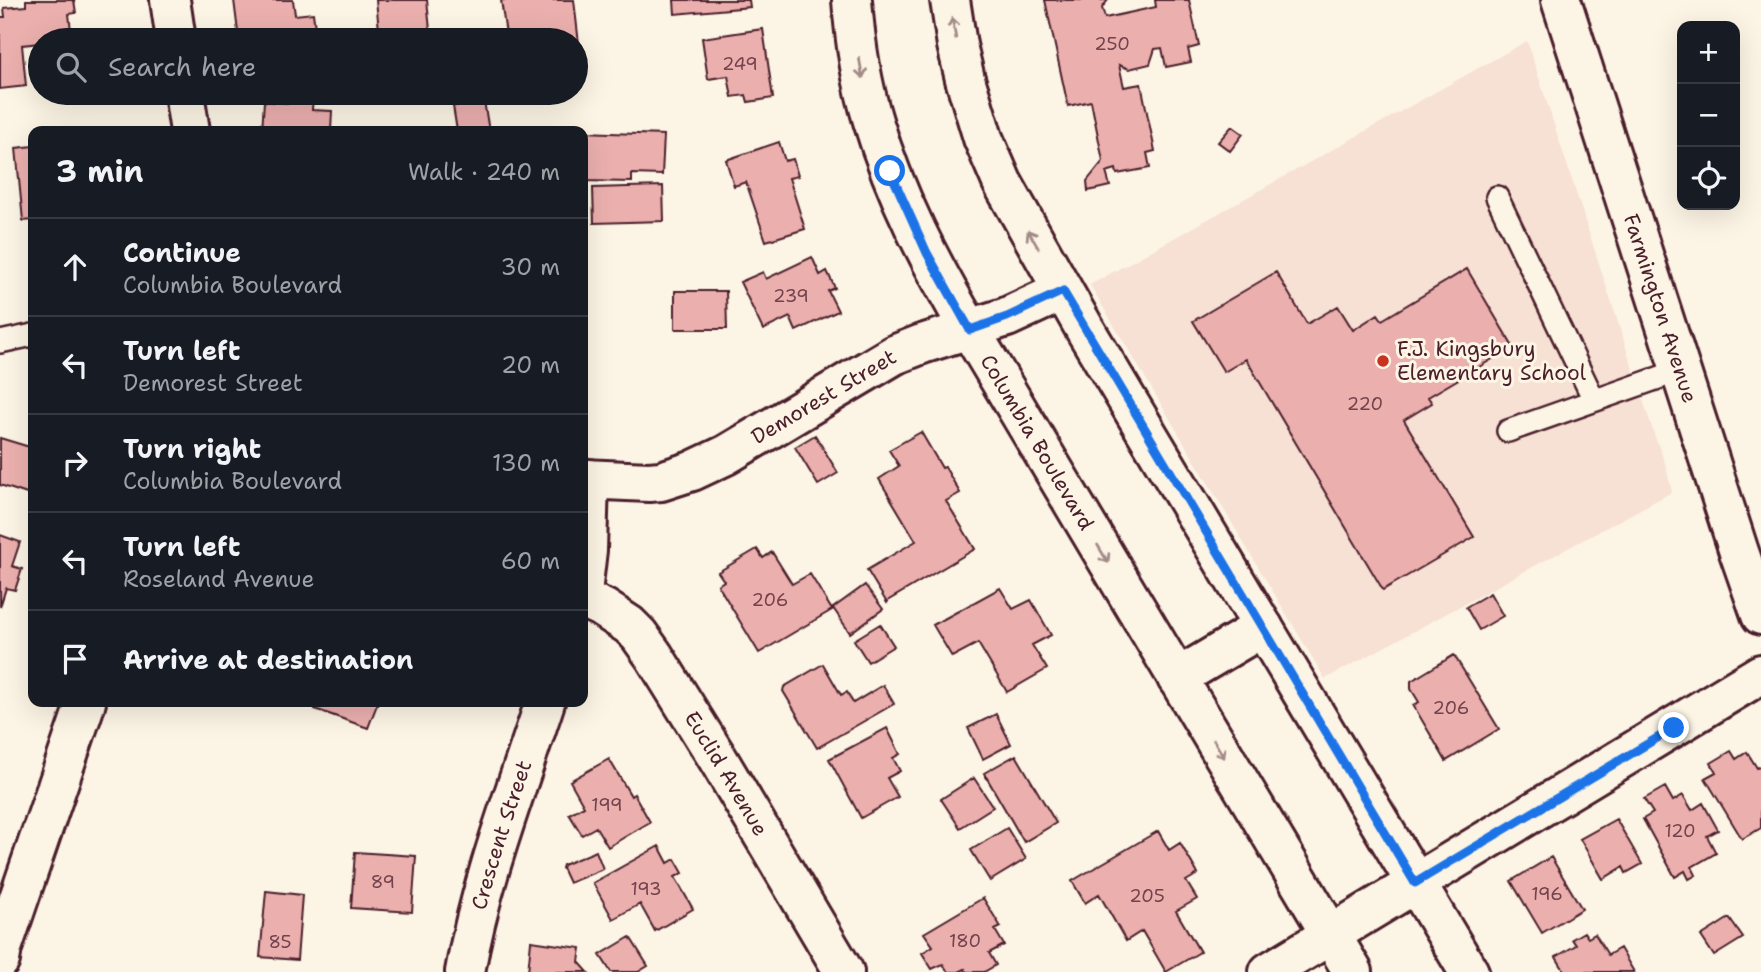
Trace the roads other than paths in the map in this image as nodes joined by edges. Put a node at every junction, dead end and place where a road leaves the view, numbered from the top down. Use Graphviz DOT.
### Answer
graph roads {
  1 [pos="170,0"];
  2 [pos="852,0"];
  3 [pos="950,0"];
  4 [pos="1561,0"];
  5 [pos="174,28"];
  6 [pos="186,105"];
  7 [pos="189,126"];
  8 [pos="1497,197"];
  9 [pos="1063,291"];
  10 [pos="970,330"];
  11 [pos="28,336"];
  12 [pos="0,341"];
  13 [pos="1681,370"];
  14 [pos="1594,400"];
  15 [pos="1508,431"];
  16 [pos="588,479"];
  17 [pos="588,601"];
  18 [pos="1761,615"];
  19 [pos="1263,627"];
  20 [pos="1761,674"];
  21 [pos="1177,678"];
  22 [pos="84,707"];
  23 [pos="543,707"];
  24 [pos="1415,883"];
  25 [pos="1330,934"];
  26 [pos="0,960"];
  27 [pos="465,972"];
  28 [pos="844,972"];
  29 [pos="1269,972"];
  30 [pos="1353,972"];
  31 [pos="1469,972"];
  1 -- 5 [label="street"];
  2 -- 10 [label="street, Columbia Boulevard, one-way"];
  9 -- 3 [label="street, one-way"];
  4 -- 13 [label="street, Farmington Avenue"];
  6 -- 7 [label="street"];
  8 -- 14 [label="lane"];
  9 -- 10 [label="street, Demorest Street"];
  9 -- 19 [label="street"];
  10 -- 16 [label="street, Demorest Street"];
  10 -- 21 [label="street, Columbia Boulevard, one-way"];
  11 -- 12 [label="lane"];
  13 -- 14 [label="lane"];
  13 -- 18 [label="street, Farmington Avenue"];
  14 -- 15 [label="lane"];
  17 -- 28 [label="street, Euclid Avenue"];
  19 -- 21 [label="street"];
  19 -- 24 [label="street"];
  20 -- 24 [label="street"];
  21 -- 25 [label="street, Columbia Boulevard, one-way"];
  22 -- 26 [label="street"];
  23 -- 27 [label="street, Crescent Street"];
  24 -- 25 [label="street"];
  24 -- 31 [label="street"];
  25 -- 29 [label="street"];
  25 -- 30 [label="street, Columbia Boulevard"];
}
